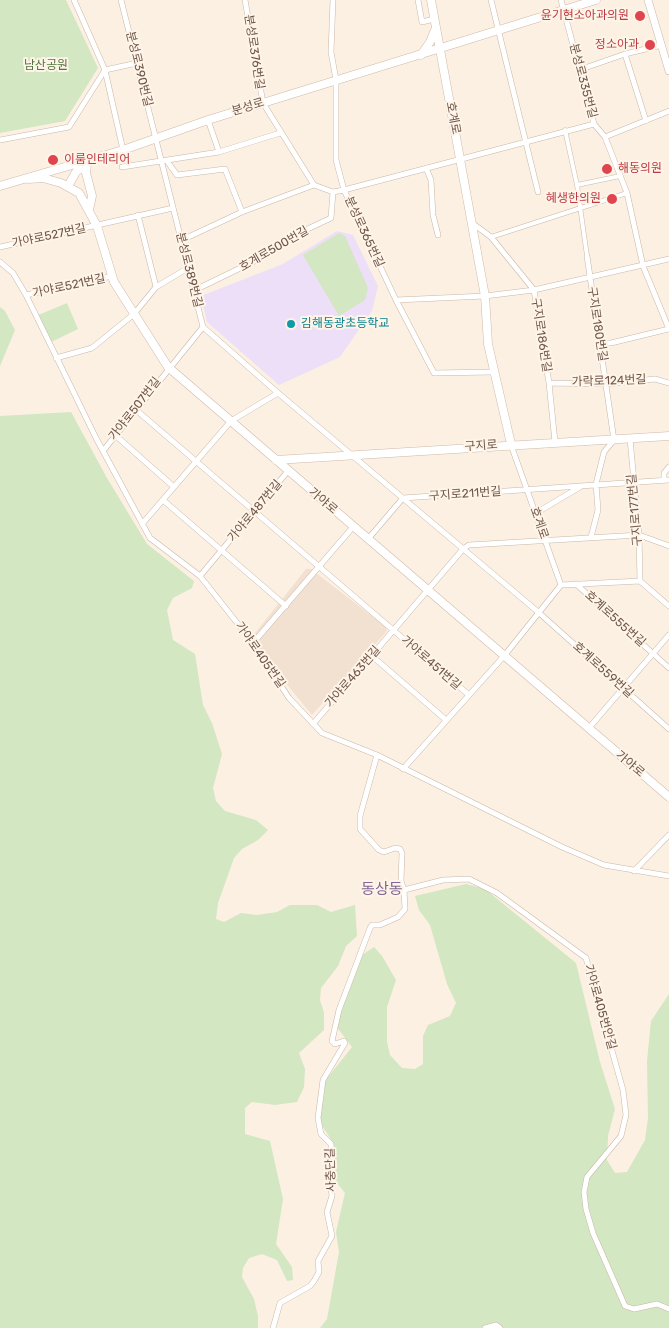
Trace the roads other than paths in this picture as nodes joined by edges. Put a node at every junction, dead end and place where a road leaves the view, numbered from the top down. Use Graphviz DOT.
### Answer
graph roads {
  1 [pos="74,0"];
  2 [pos="121,0"];
  3 [pos="245,0"];
  4 [pos="333,0"];
  5 [pos="418,0"];
  6 [pos="431,0"];
  7 [pos="491,0"];
  8 [pos="561,0"];
  9 [pos="596,0"];
  10 [pos="648,0"];
  11 [pos="564,11"];
  12 [pos="434,19"];
  13 [pos="435,28"];
  14 [pos="498,31"];
  15 [pos="662,45"];
  16 [pos="439,50"];
  17 [pos="626,54"];
  18 [pos="421,55"];
  19 [pos="137,63"];
  20 [pos="105,70"];
  21 [pos="579,70"];
  22 [pos="669,70"];
  23 [pos="336,80"];
  24 [pos="262,103"];
  25 [pos="669,111"];
  26 [pos="208,120"];
  27 [pos="646,121"];
  28 [pos="594,124"];
  29 [pos="565,130"];
  30 [pos="280,133"];
  31 [pos="605,137"];
  32 [pos="156,139"];
  33 [pos="0,140"];
  34 [pos="524,142"];
  35 [pos="122,150"];
  36 [pos="219,152"];
  37 [pos="460,158"];
  38 [pos="164,161"];
  39 [pos="91,162"];
  40 [pos="122,167"];
  41 [pos="426,168"];
  42 [pos="620,176"];
  43 [pos="28,179"];
  44 [pos="314,185"];
  45 [pos="577,185"];
  46 [pos="0,186"];
  47 [pos="68,186"];
  48 [pos="344,190"];
  49 [pos="333,192"];
  50 [pos="538,192"];
  51 [pos="627,193"];
  52 [pos="173,208"];
  53 [pos="579,208"];
  54 [pos="89,210"];
  55 [pos="242,212"];
  56 [pos="138,215"];
  57 [pos="472,223"];
  58 [pos="97,226"];
  59 [pos="438,235"];
  60 [pos="490,237"];
  61 [pos="182,240"];
  62 [pos="0,247"];
  63 [pos="587,256"];
  64 [pos="669,259"];
  65 [pos="0,262"];
  66 [pos="643,266"];
  67 [pos="188,268"];
  68 [pos="112,276"];
  69 [pos="590,278"];
  70 [pos="156,287"];
  71 [pos="534,290"];
  72 [pos="193,291"];
  73 [pos="26,295"];
  74 [pos="485,296"];
  75 [pos="396,300"];
  76 [pos="134,314"];
  77 [pos="203,327"];
  78 [pos="669,329"];
  79 [pos="600,343"];
  80 [pos="56,358"];
  81 [pos="168,367"];
  82 [pos="493,372"];
  83 [pos="549,383"];
  84 [pos="669,383"];
  85 [pos="606,384"];
  86 [pos="278,393"];
  87 [pos="136,409"];
  88 [pos="231,421"];
  89 [pos="115,435"];
  90 [pos="669,436"];
  91 [pos="630,439"];
  92 [pos="614,440"];
  93 [pos="555,442"];
  94 [pos="511,444"];
  95 [pos="103,451"];
  96 [pos="349,455"];
  97 [pos="276,460"];
  98 [pos="196,462"];
  99 [pos="669,467"];
  100 [pos="288,471"];
  101 [pos="667,480"];
  102 [pos="632,482"];
  103 [pos="596,484"];
  104 [pos="582,485"];
  105 [pos="174,487"];
  106 [pos="527,490"];
  107 [pos="403,498"];
  108 [pos="163,500"];
  109 [pos="254,512"];
  110 [pos="536,514"];
  111 [pos="142,524"];
  112 [pos="353,527"];
  113 [pos="639,535"];
  114 [pos="592,537"];
  115 [pos="368,539"];
  116 [pos="544,540"];
  117 [pos="669,546"];
  118 [pos="463,548"];
  119 [pos="222,551"];
  120 [pos="318,566"];
  121 [pos="200,576"];
  122 [pos="640,581"];
  123 [pos="576,584"];
  124 [pos="561,585"];
  125 [pos="428,591"];
  126 [pos="286,606"];
  127 [pos="669,606"];
  128 [pos="537,611"];
  129 [pos="393,630"];
  130 [pos="669,635"];
  131 [pos="253,642"];
  132 [pos="654,654"];
  133 [pos="372,656"];
  134 [pos="504,656"];
  135 [pos="669,668"];
  136 [pos="624,688"];
  137 [pos="469,695"];
  138 [pos="446,720"];
  139 [pos="312,724"];
  140 [pos="588,729"];
  141 [pos="669,729"];
  142 [pos="378,755"];
  143 [pos="403,769"];
  144 [pos="669,797"];
  145 [pos="669,835"];
  146 [pos="634,871"];
  147 [pos="669,876"];
  148 [pos="404,890"];
  149 [pos="669,1309"];
  150 [pos="273,1328"];
  151 [pos="485,1328"];
  152 [pos="500,1328"];
  1 -- 20 [label="street"];
  2 -- 19 [label="street, 분성로390번길"];
  3 -- 24 [label="street, 분성로376번길"];
  4 -- 23 [label="street, 분성로365번길"];
  5 -- 12 [label="street"];
  6 -- 12 [label="main road, 호계로"];
  7 -- 14 [label="street"];
  8 -- 11 [label="street, 분성로335번길"];
  9 -- 11 [label="main road, 분성로"];
  10 -- 15 [label="street"];
  11 -- 14 [label="main road, 분성로"];
  11 -- 21 [label="street, 분성로335번길"];
  12 -- 13 [label="main road, 호계로"];
  13 -- 16 [label="main road, 호계로"];
  13 -- 18 [label="main road"];
  14 -- 16 [label="main road, 분성로"];
  14 -- 34 [label="street"];
  15 -- 17 [label="street"];
  15 -- 22 [label="street"];
  16 -- 18 [label="main road, 분성로"];
  16 -- 37 [label="main road, 호계로"];
  17 -- 21 [label="street"];
  17 -- 27 [label="street"];
  18 -- 23 [label="main road, 분성로"];
  19 -- 20 [label="street"];
  19 -- 32 [label="street, 분성로390번길"];
  20 -- 33 [label="street"];
  20 -- 35 [label="street"];
  21 -- 28 [label="street, 분성로335번길"];
  23 -- 24 [label="main road, 분성로"];
  23 -- 48 [label="street, 분성로365번길"];
  24 -- 26 [label="main road, 분성로"];
  24 -- 30 [label="street"];
  25 -- 27 [label="street"];
  26 -- 32 [label="main road, 분성로"];
  26 -- 36 [label="street"];
  27 -- 31 [label="street"];
  28 -- 29 [label="street"];
  28 -- 31 [label="street, 분성로335번길"];
  29 -- 34 [label="street"];
  29 -- 45 [label="street, 구지로180번길"];
  30 -- 36 [label="street"];
  30 -- 44 [label="street"];
  31 -- 42 [label="street, 분성로335번길"];
  32 -- 35 [label="main road, 분성로"];
  32 -- 38 [label="street, 분성로389번길"];
  34 -- 37 [label="street"];
  34 -- 50 [label="street"];
  35 -- 39 [label="main road, 분성로"];
  36 -- 38 [label="street"];
  37 -- 41 [label="street"];
  37 -- 57 [label="main road, 호계로"];
  38 -- 40 [label="street"];
  38 -- 52 [label="street, 분성로389번길"];
  38 -- 55 [label="street"];
  39 -- 43 [label="main road, 분성로"];
  39 -- 47 [label="main road"];
  39 -- 54 [label="main road"];
  41 -- 48 [label="street"];
  41 -- 59 [label="street"];
  42 -- 45 [label="street"];
  42 -- 51 [label="street, 분성로335번길"];
  43 -- 46 [label="main road, 분성로"];
  43 -- 47 [label="main road, 가야로"];
  44 -- 49 [label="street"];
  44 -- 55 [label="street"];
  45 -- 53 [label="street, 구지로180번길"];
  47 -- 54 [label="main road, 가야로"];
  48 -- 49 [label="street"];
  48 -- 75 [label="street, 분성로365번길"];
  49 -- 72 [label="street, 호계로500번길"];
  51 -- 53 [label="street"];
  51 -- 66 [label="street, 분성로335번길"];
  52 -- 56 [label="street, 가야로527번길"];
  52 -- 61 [label="street, 분성로389번길"];
  53 -- 60 [label="street"];
  53 -- 63 [label="street, 구지로180번길"];
  54 -- 58 [label="main road, 가야로"];
  55 -- 61 [label="street"];
  56 -- 58 [label="street, 가야로527번길"];
  56 -- 70 [label="street"];
  57 -- 60 [label="street, 구지로186번길"];
  57 -- 74 [label="main road, 호계로"];
  58 -- 62 [label="street, 가야로527번길"];
  58 -- 68 [label="main road, 가야로"];
  60 -- 71 [label="street, 구지로186번길"];
  61 -- 67 [label="street, 분성로389번길"];
  63 -- 69 [label="street, 구지로180번길"];
  64 -- 66 [label="street"];
  65 -- 73 [label="street, 가야로405번길"];
  66 -- 69 [label="street"];
  66 -- 78 [label="street, 분성로335번길"];
  67 -- 70 [label="street"];
  67 -- 72 [label="street, 분성로389번길"];
  68 -- 73 [label="street, 가야로521번길"];
  68 -- 76 [label="main road, 가야로"];
  69 -- 71 [label="street"];
  69 -- 79 [label="street, 구지로180번길"];
  70 -- 76 [label="street"];
  71 -- 74 [label="street"];
  71 -- 83 [label="street, 구지로186번길"];
  72 -- 77 [label="street, 분성로389번길"];
  73 -- 80 [label="street, 가야로405번길"];
  74 -- 75 [label="street"];
  74 -- 82 [label="main road, 호계로"];
  75 -- 82 [label="street, 분성로365번길"];
  76 -- 80 [label="street"];
  76 -- 81 [label="main road, 가야로"];
  77 -- 81 [label="street"];
  77 -- 86 [label="street"];
  78 -- 79 [label="street, 분성로335번길"];
  79 -- 85 [label="street, 구지로180번길"];
  80 -- 95 [label="street, 가야로405번길"];
  81 -- 87 [label="street, 가야로507번길"];
  81 -- 88 [label="main road, 가야로"];
  82 -- 94 [label="main road, 호계로"];
  83 -- 85 [label="street, 가락로124번길"];
  83 -- 93 [label="street, 구지로186번길"];
  84 -- 85 [label="street, 가락로124번길"];
  85 -- 92 [label="street, 구지로180번길"];
  86 -- 88 [label="street"];
  86 -- 96 [label="street"];
  87 -- 89 [label="street, 가야로507번길"];
  87 -- 98 [label="street"];
  88 -- 97 [label="main road, 가야로"];
  88 -- 98 [label="street"];
  89 -- 95 [label="street, 가야로507번길"];
  89 -- 105 [label="street"];
  90 -- 91 [label="main road, 구지로"];
  91 -- 92 [label="main road, 구지로"];
  91 -- 102 [label="street, 구지로177번길"];
  92 -- 93 [label="main road, 구지로"];
  92 -- 103 [label="street"];
  93 -- 94 [label="main road, 구지로"];
  94 -- 96 [label="main road, 구지로"];
  94 -- 106 [label="street, 호계로"];
  95 -- 111 [label="street, 가야로405번길"];
  96 -- 97 [label="main road, 구지로"];
  96 -- 107 [label="street, 구지로211번길"];
  97 -- 100 [label="main road, 가야로"];
  98 -- 105 [label="street"];
  98 -- 109 [label="street"];
  99 -- 101 [label="street"];
  100 -- 109 [label="street, 가야로487번길"];
  100 -- 112 [label="main road, 가야로"];
  101 -- 102 [label="street, 구지로211번길"];
  102 -- 103 [label="street, 구지로211번길"];
  102 -- 113 [label="street, 구지로177번길"];
  103 -- 104 [label="street, 구지로211번길"];
  103 -- 114 [label="street"];
  104 -- 106 [label="street, 구지로211번길"];
  104 -- 110 [label="street"];
  105 -- 108 [label="street"];
  106 -- 107 [label="street, 구지로211번길"];
  106 -- 110 [label="street, 호계로"];
  107 -- 115 [label="street"];
  107 -- 118 [label="street, 구지로211번길"];
  108 -- 111 [label="street"];
  108 -- 119 [label="street, 가야로487번길"];
  109 -- 119 [label="street, 가야로487번길"];
  109 -- 120 [label="street"];
  110 -- 116 [label="street, 호계로"];
  111 -- 121 [label="street, 가야로405번길"];
  112 -- 115 [label="main road, 가야로"];
  112 -- 120 [label="street"];
  113 -- 114 [label="street"];
  113 -- 117 [label="street"];
  113 -- 122 [label="street, 구지로177번길"];
  114 -- 116 [label="street"];
  115 -- 125 [label="main road, 가야로"];
  116 -- 118 [label="street"];
  116 -- 124 [label="street, 호계로"];
  118 -- 125 [label="street"];
  118 -- 128 [label="street, 구지로211번길"];
  119 -- 121 [label="street, 가야로487번길"];
  119 -- 126 [label="street"];
  120 -- 126 [label="street"];
  120 -- 129 [label="street"];
  121 -- 131 [label="street, 가야로405번길"];
  122 -- 123 [label="street, 호계로555번길"];
  122 -- 127 [label="street"];
  123 -- 124 [label="street, 호계로555번길"];
  123 -- 132 [label="street, 호계로555번길"];
  124 -- 128 [label="street"];
  125 -- 129 [label="street, 가야로463번길"];
  125 -- 134 [label="main road, 가야로"];
  126 -- 131 [label="street"];
  128 -- 134 [label="street"];
  128 -- 136 [label="street, 호계로559번길"];
  129 -- 133 [label="street, 가야로463번길"];
  129 -- 137 [label="street, 가야로451번길"];
  130 -- 132 [label="street, 호계로555번길"];
  131 -- 139 [label="street, 가야로405번길"];
  132 -- 135 [label="street"];
  132 -- 136 [label="street, 호계로555번길"];
  133 -- 138 [label="street"];
  133 -- 139 [label="street, 가야로463번길"];
  134 -- 137 [label="street, 가야로451번길"];
  134 -- 140 [label="main road, 가야로"];
  136 -- 140 [label="street, 호계로555번길"];
  136 -- 141 [label="street, 호계로559번길"];
  137 -- 138 [label="street, 가야로451번길"];
  138 -- 143 [label="street, 가야로451번길"];
  139 -- 142 [label="street, 가야로405번길"];
  140 -- 144 [label="main road, 가야로"];
  142 -- 143 [label="street, 가야로405번길"];
  142 -- 148 [label="street"];
  143 -- 146 [label="street, 가야로405번길"];
  145 -- 146 [label="street"];
  146 -- 147 [label="street, 가야로405번길"];
  148 -- 149 [label="street, 가야로405번안길"];
  148 -- 150 [label="street, 사충단길"];
  151 -- 152 [label="street"];
}
